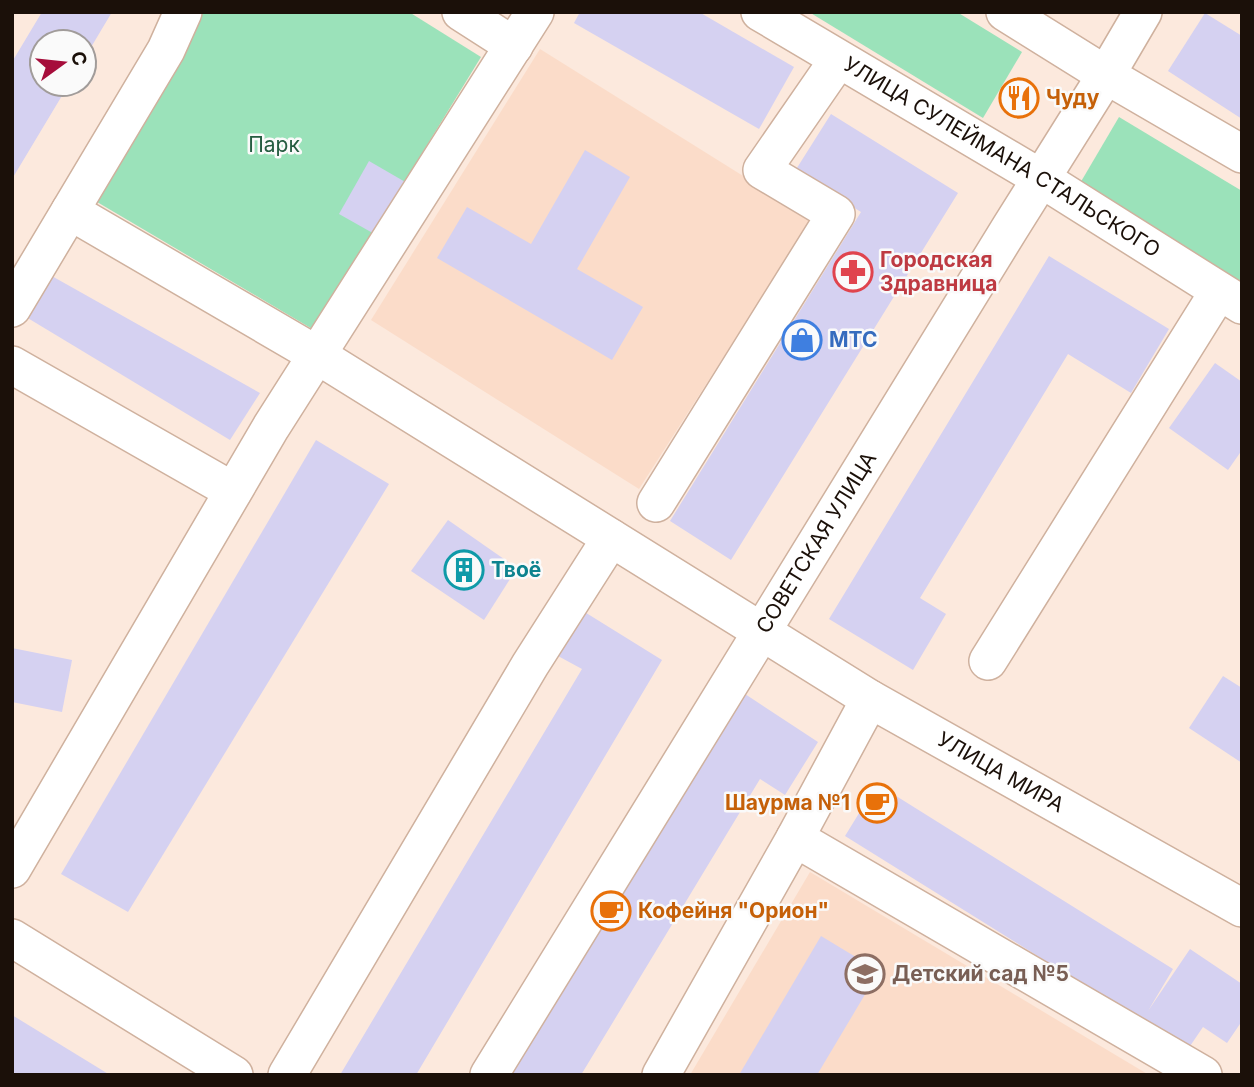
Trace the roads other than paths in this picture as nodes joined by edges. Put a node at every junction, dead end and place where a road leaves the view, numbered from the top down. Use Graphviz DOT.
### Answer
graph roads {
  1 [pos="183,12"];
  2 [pos="461,12"];
  3 [pos="535,12"];
  4 [pos="760,12"];
  5 [pos="1005,12"];
  6 [pos="1143,12"];
  7 [pos="514,46"];
  8 [pos="838,60"];
  9 [pos="1106,75"];
  10 [pos="1242,154"];
  11 [pos="1042,179"];
  12 [pos="70,211"];
  13 [pos="1230,298"];
  14 [pos="12,308"];
  15 [pos="317,355"];
  16 [pos="12,365"];
  17 [pos="233,491"];
  18 [pos="656,503"];
  19 [pos="611,538"];
  20 [pos="762,630"];
  21 [pos="988,661"];
  22 [pos="870,699"];
  23 [pos="795,838"];
  24 [pos="12,869"];
  25 [pos="1242,908"];
  26 [pos="12,938"];
  27 [pos="234,1075"];
  28 [pos="287,1075"];
  29 [pos="489,1075"];
  30 [pos="661,1075"];
  31 [pos="1203,1075"];
  1 -- 12 [label="street"];
  2 -- 7 [label="street"];
  3 -- 7 [label="street"];
  4 -- 8 [label="street, УЛИЦА СУЛЕЙМАНА СТАЛЬСКОГО"];
  5 -- 9 [label="street"];
  6 -- 9 [label="street, СОВЕТСКАЯ УЛИЦА"];
  7 -- 15 [label="street"];
  8 -- 11 [label="street, УЛИЦА СУЛЕЙМАНА СТАЛЬСКОГО"];
  8 -- 18 [label="street"];
  9 -- 10 [label="street"];
  9 -- 11 [label="street, СОВЕТСКАЯ УЛИЦА"];
  11 -- 13 [label="street, УЛИЦА СУЛЕЙМАНА СТАЛЬСКОГО"];
  11 -- 20 [label="street, СОВЕТСКАЯ УЛИЦА"];
  12 -- 14 [label="street"];
  12 -- 15 [label="street, УЛИЦА МИРА"];
  13 -- 21 [label="street"];
  15 -- 17 [label="street"];
  15 -- 19 [label="street, УЛИЦА МИРА"];
  16 -- 17 [label="street"];
  17 -- 24 [label="street"];
  19 -- 20 [label="street, УЛИЦА МИРА"];
  19 -- 28 [label="street"];
  20 -- 22 [label="street, УЛИЦА МИРА"];
  20 -- 29 [label="street, СОВЕТСКАЯ УЛИЦА"];
  22 -- 23 [label="street"];
  22 -- 25 [label="street, УЛИЦА МИРА"];
  23 -- 30 [label="street"];
  23 -- 31 [label="street"];
  26 -- 27 [label="street"];
}
